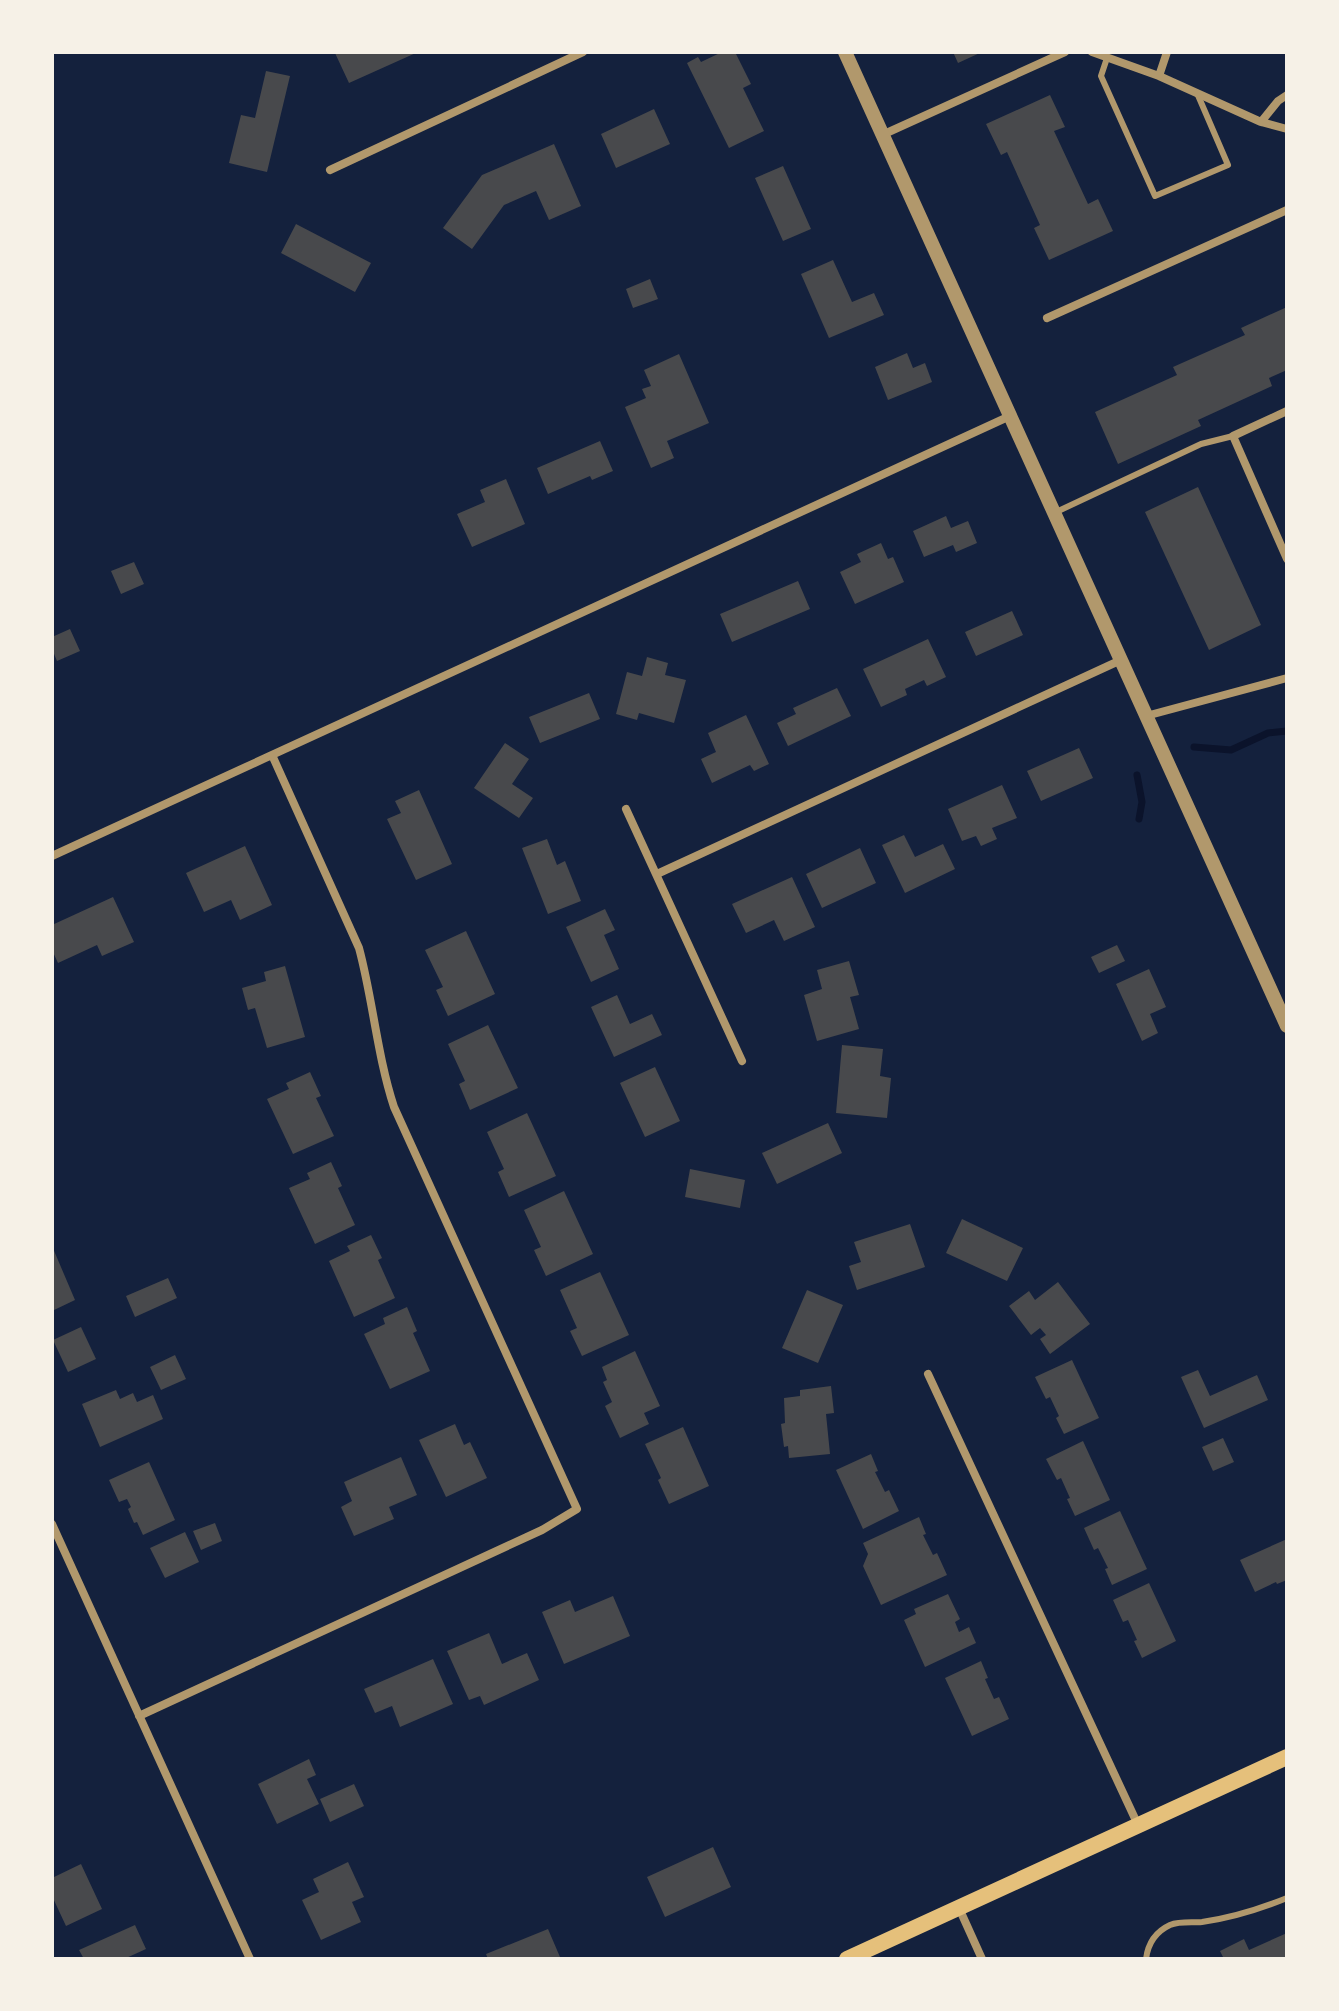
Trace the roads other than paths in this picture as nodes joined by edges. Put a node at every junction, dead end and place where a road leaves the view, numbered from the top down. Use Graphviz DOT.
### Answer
graph roads {
  1 [pos="583,52"];
  2 [pos="845,52"];
  3 [pos="1065,52"];
  4 [pos="1092,52"];
  5 [pos="1167,52"];
  6 [pos="1107,58"];
  7 [pos="1159,76"];
  8 [pos="1197,93"];
  9 [pos="1287,95"];
  10 [pos="1261,122"];
  11 [pos="1287,129"];
  12 [pos="882,135"];
  13 [pos="330,170"];
  14 [pos="1287,210"];
  15 [pos="1047,318"];
  16 [pos="1287,411"];
  17 [pos="1010,416"];
  18 [pos="1233,436"];
  19 [pos="1054,513"];
  20 [pos="1287,559"];
  21 [pos="1121,660"];
  22 [pos="1287,678"];
  23 [pos="1146,716"];
  24 [pos="272,755"];
  25 [pos="626,809"];
  26 [pos="52,856"];
  27 [pos="657,874"];
  28 [pos="1287,1026"];
  29 [pos="742,1061"];
  30 [pos="928,1374"];
  31 [pos="52,1524"];
  32 [pos="139,1716"];
  33 [pos="1287,1757"];
  34 [pos="1139,1825"];
  35 [pos="1287,1898"];
  36 [pos="959,1908"];
  37 [pos="250,1959"];
  38 [pos="847,1959"];
  39 [pos="982,1959"];
  40 [pos="1146,1959"];
  1 -- 13 [label="street"];
  2 -- 12 [label="street"];
  3 -- 12 [label="street"];
  4 -- 6 [label="street"];
  5 -- 7 [label="street"];
  6 -- 7 [label="street"];
  6 -- 8 [label="lane"];
  7 -- 8 [label="street"];
  8 -- 10 [label="street"];
  9 -- 10 [label="street"];
  10 -- 11 [label="street"];
  12 -- 17 [label="street"];
  14 -- 15 [label="street"];
  16 -- 18 [label="street"];
  17 -- 19 [label="street"];
  17 -- 24 [label="street"];
  18 -- 19 [label="lane"];
  18 -- 20 [label="street"];
  19 -- 21 [label="street"];
  21 -- 23 [label="street"];
  21 -- 27 [label="street"];
  22 -- 23 [label="street"];
  23 -- 28 [label="street"];
  24 -- 26 [label="street"];
  24 -- 32 [label="street"];
  25 -- 27 [label="street"];
  27 -- 29 [label="street"];
  30 -- 34 [label="street"];
  31 -- 32 [label="street"];
  32 -- 37 [label="street"];
  33 -- 34 [label="main road"];
  34 -- 36 [label="main road"];
  35 -- 40 [label="lane"];
  36 -- 38 [label="main road"];
  36 -- 39 [label="street"];
}
